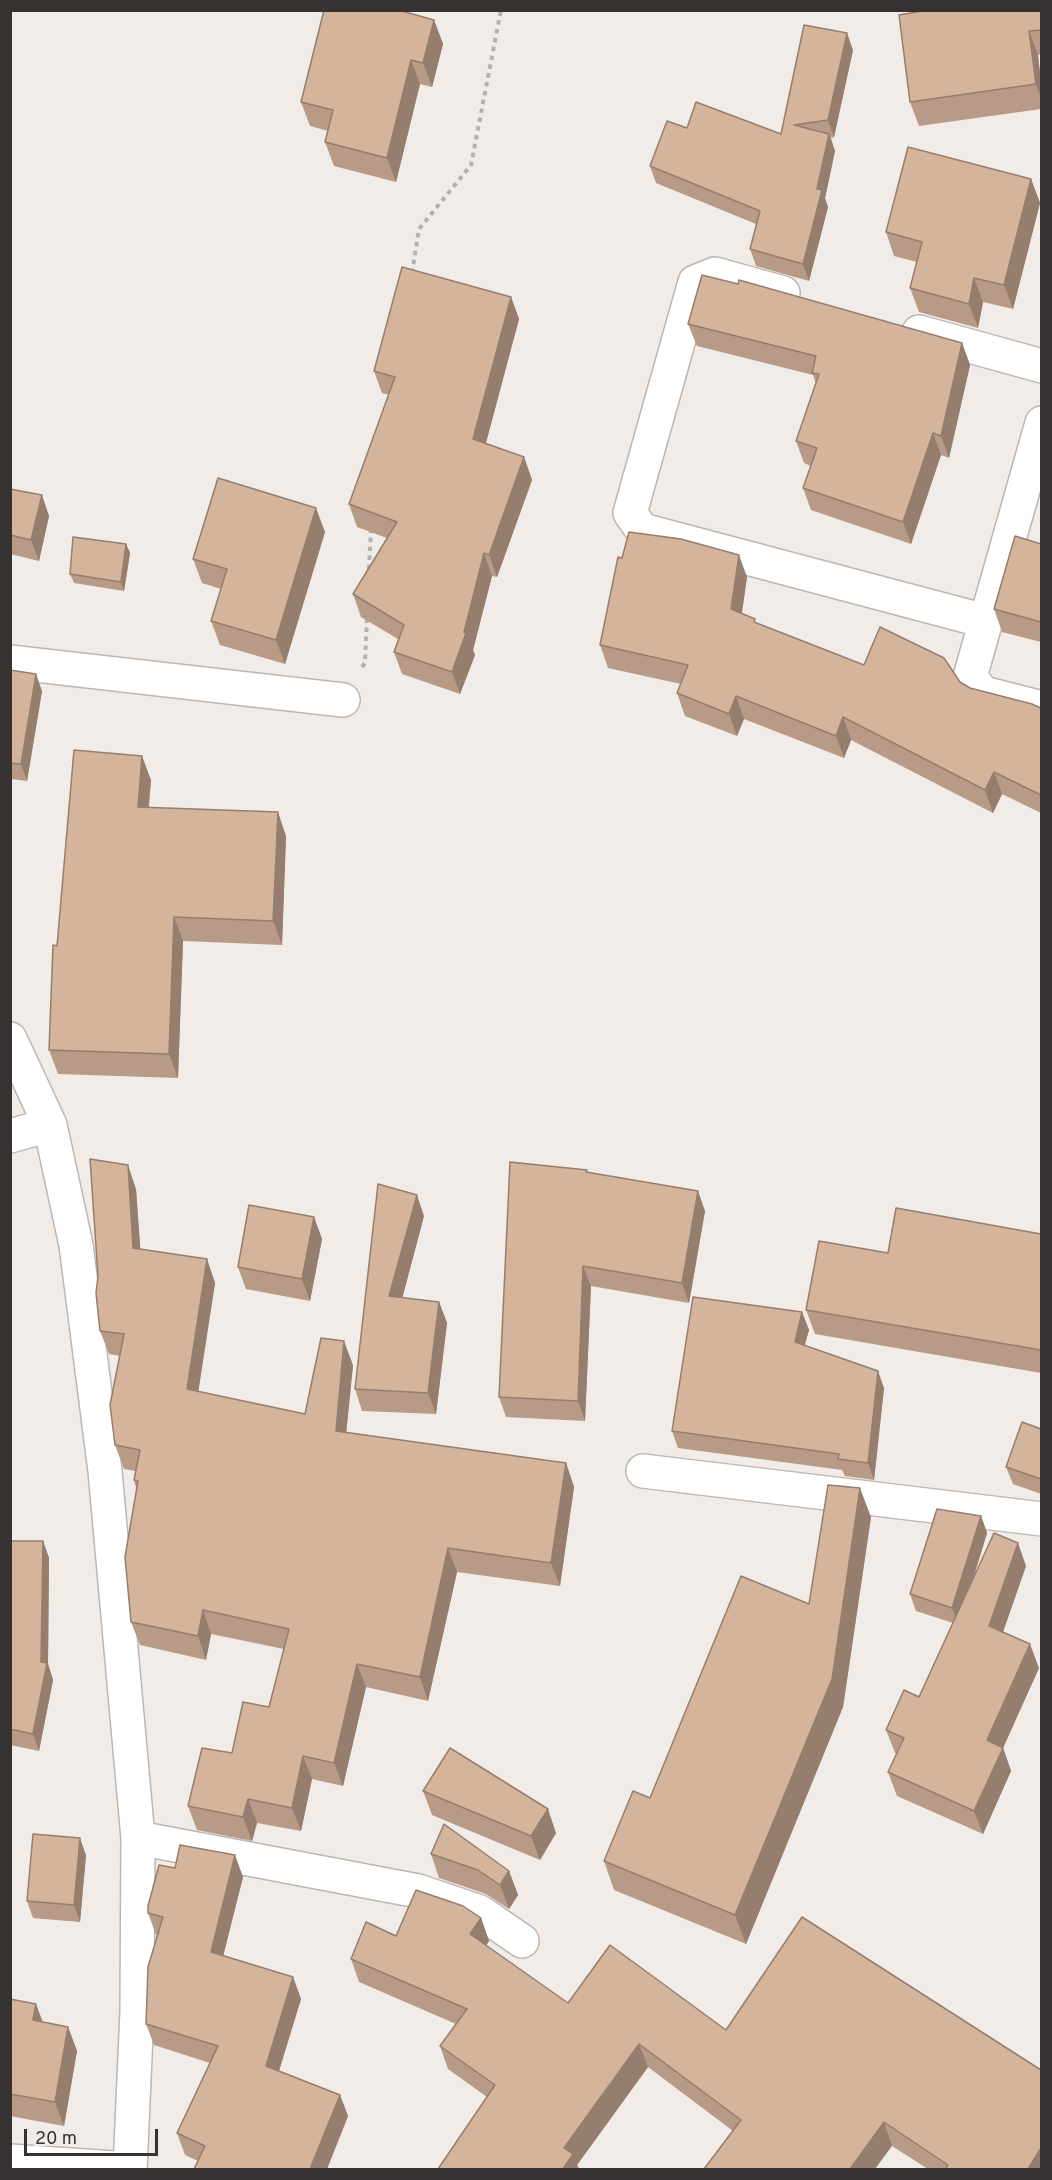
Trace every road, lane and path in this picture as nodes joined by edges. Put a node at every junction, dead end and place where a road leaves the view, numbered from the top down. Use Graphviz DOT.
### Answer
graph roads {
  1 [pos="501,10"];
  2 [pos="411,276"];
  3 [pos="817,303"];
  4 [pos="895,325"];
  5 [pos="1041,366"];
  6 [pos="1041,423"];
  7 [pos="372,524"];
  8 [pos="369,570"];
  9 [pos="368,605"];
  10 [pos="985,621"];
  11 [pos="10,662"];
  12 [pos="342,700"];
  13 [pos="1041,708"];
  14 [pos="10,1039"];
  15 [pos="50,1125"];
  16 [pos="10,1136"];
  17 [pos="643,1471"];
  18 [pos="1041,1519"];
  19 [pos="138,1838"];
  20 [pos="522,1941"];
  21 [pos="10,2161"];
  22 [pos="130,2169"];
  1 -- 2 [label="path"];
  3 -- 10 [label="street"];
  4 -- 5 [label="street"];
  6 -- 10 [label="street"];
  7 -- 8 [label="path"];
  9 -- 12 [label="path"];
  10 -- 13 [label="street"];
  11 -- 12 [label="street"];
  14 -- 15 [label="street"];
  15 -- 16 [label="street"];
  15 -- 19 [label="street"];
  17 -- 18 [label="street"];
  19 -- 20 [label="street"];
  19 -- 22 [label="street"];
  21 -- 22 [label="street"];
}
